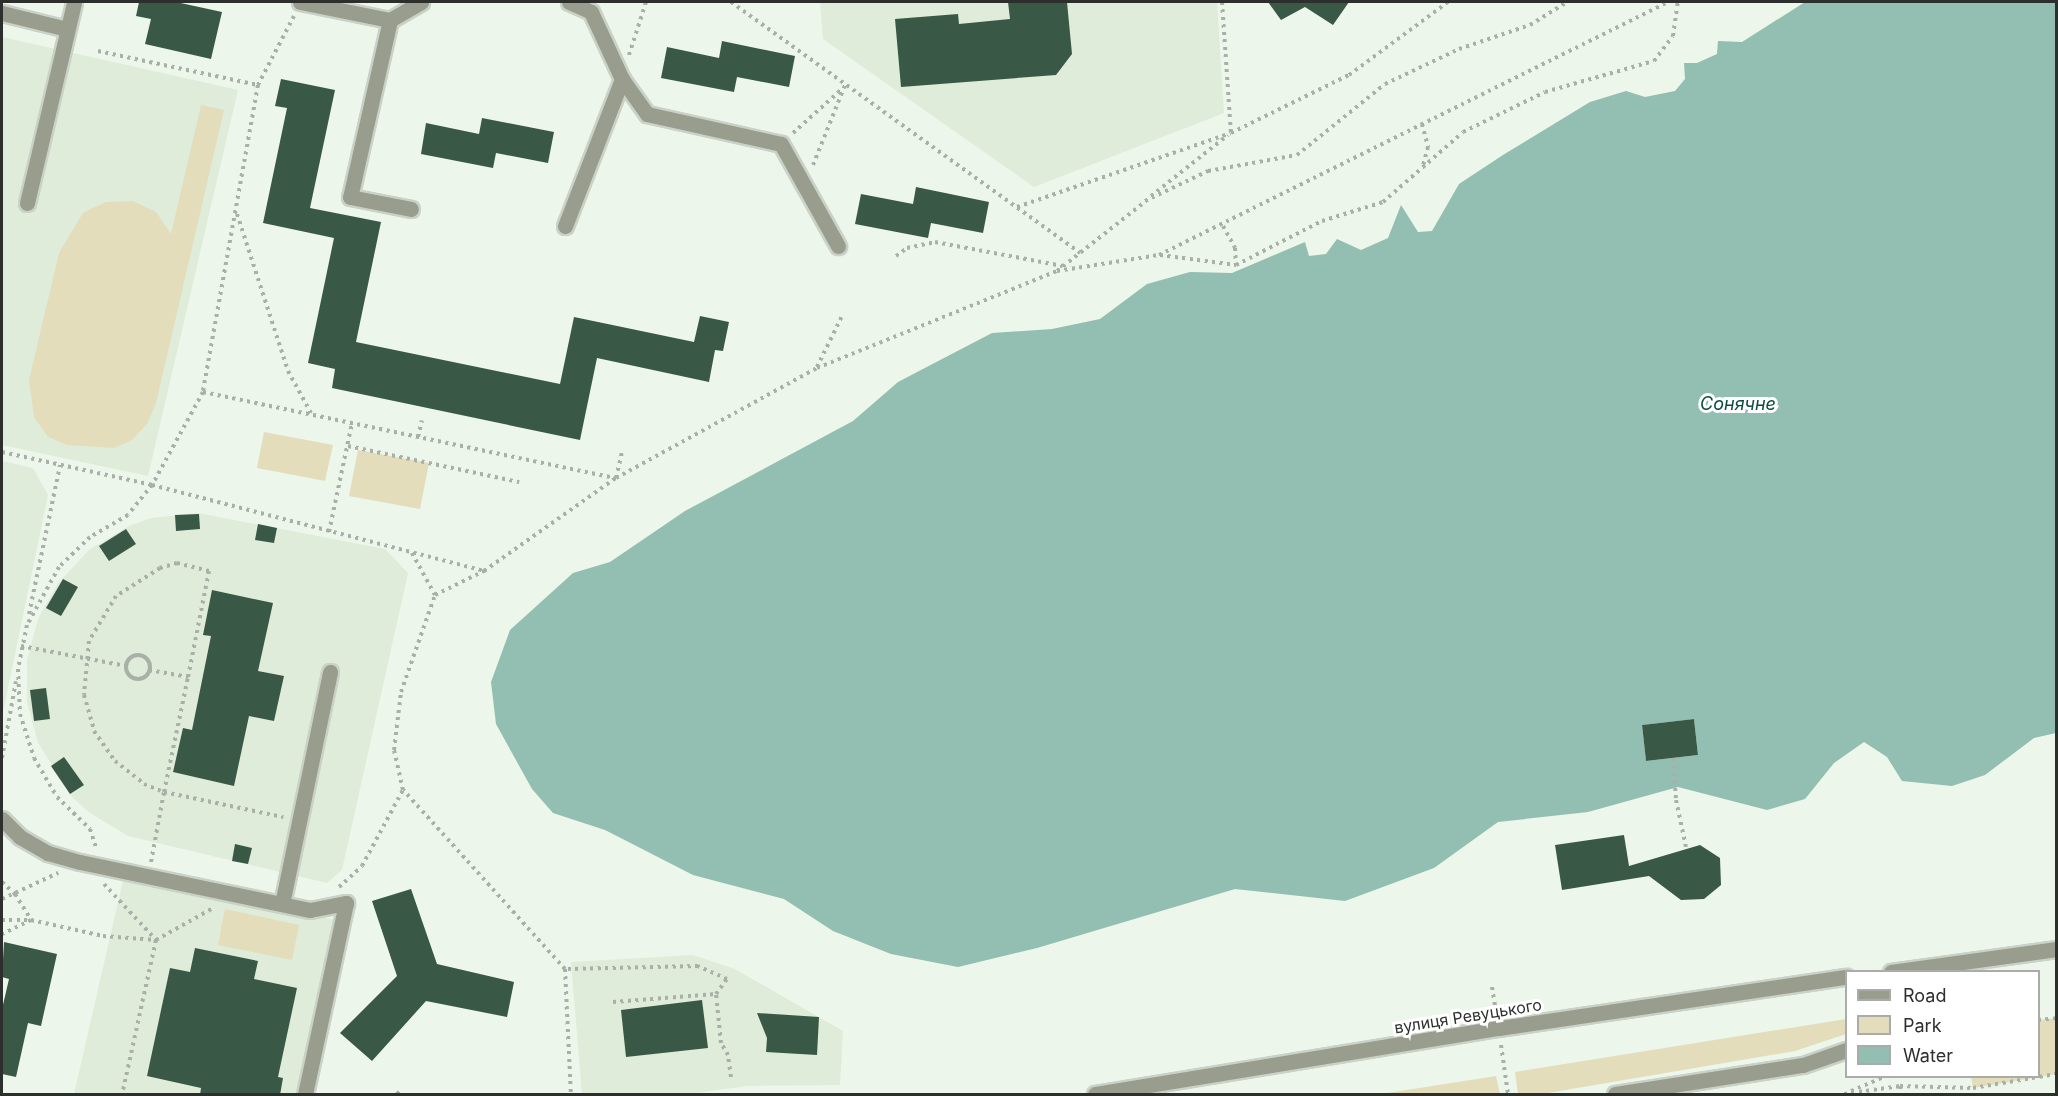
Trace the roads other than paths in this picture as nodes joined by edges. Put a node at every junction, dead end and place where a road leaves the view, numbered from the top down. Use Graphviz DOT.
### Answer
graph roads {
  1 [pos="74,2"];
  2 [pos="300,2"];
  3 [pos="421,2"];
  4 [pos="568,2"];
  5 [pos="2,13"];
  6 [pos="390,20"];
  7 [pos="66,29"];
  8 [pos="622,79"];
  9 [pos="27,203"];
  10 [pos="411,209"];
  11 [pos="565,226"];
  12 [pos="838,246"];
  13 [pos="330,672"];
  14 [pos="2,819"];
  15 [pos="282,904"];
  16 [pos="2056,949"];
  17 [pos="2016,955"];
  18 [pos="1906,970"];
  19 [pos="2004,970"];
  20 [pos="1845,977"];
  21 [pos="1845,1050"];
  22 [pos="305,1095"];
  23 [pos="1095,1095"];
  24 [pos="1615,1095"];
  1 -- 7 [label="street"];
  2 -- 6 [label="street"];
  3 -- 6 [label="street"];
  4 -- 8 [label="street"];
  5 -- 7 [label="street"];
  6 -- 10 [label="street"];
  7 -- 9 [label="street"];
  8 -- 11 [label="street"];
  8 -- 12 [label="street"];
  13 -- 15 [label="street"];
  14 -- 15 [label="street"];
  15 -- 22 [label="street"];
  16 -- 17 [label="street"];
  17 -- 18 [label="street"];
  17 -- 19 [label="street"];
  20 -- 23 [label="street, вулиця Ревуцького"];
  21 -- 24 [label="street"];
}
